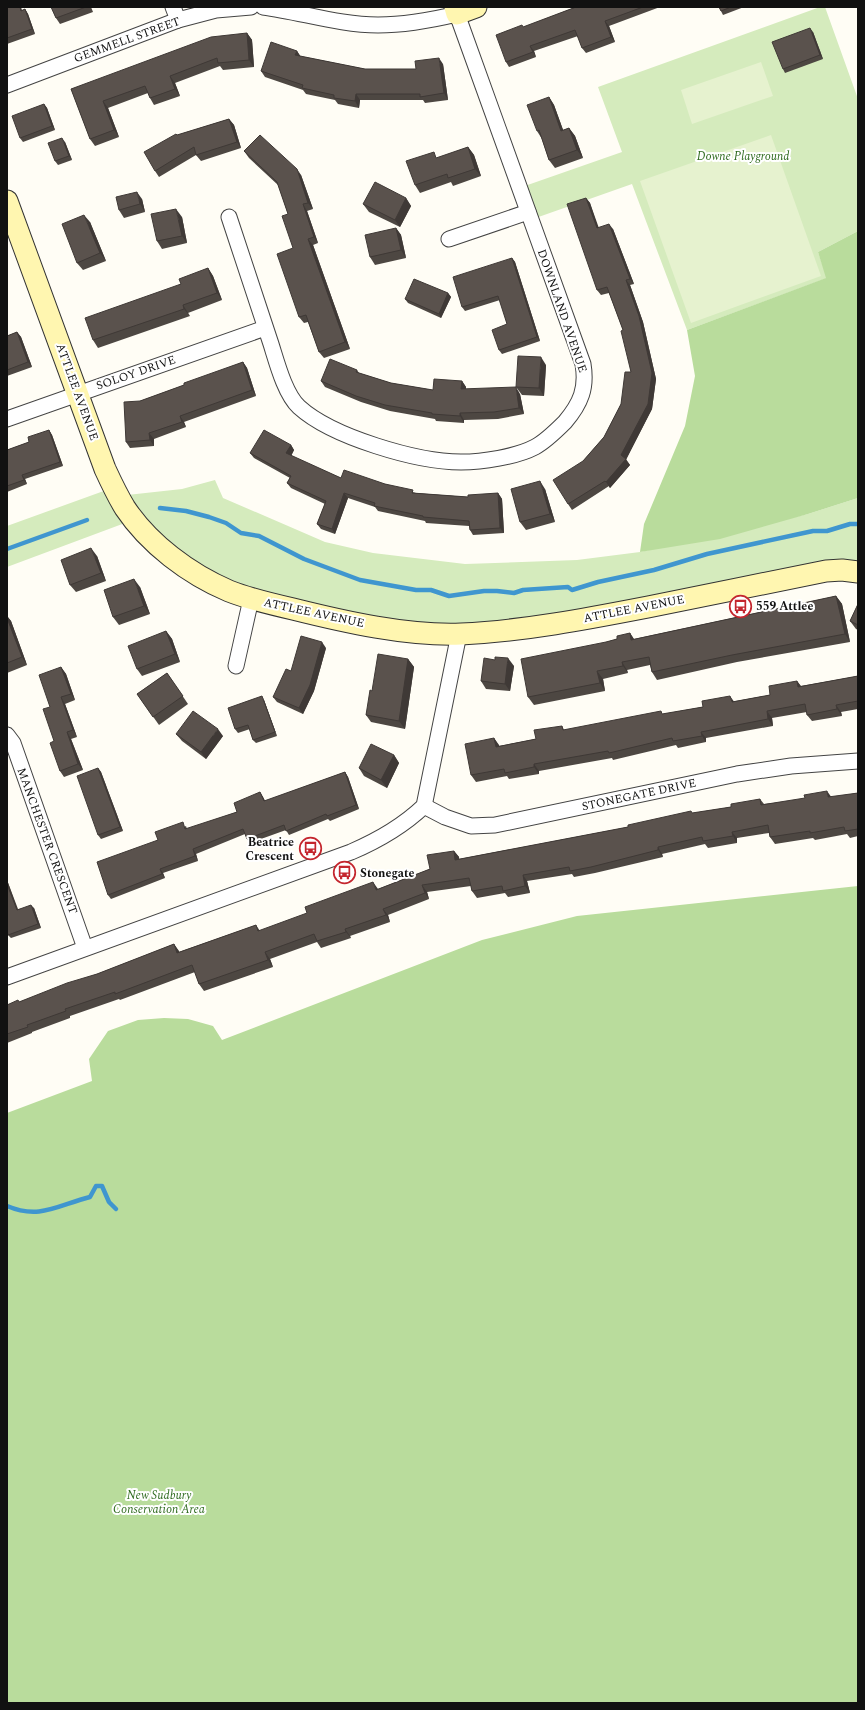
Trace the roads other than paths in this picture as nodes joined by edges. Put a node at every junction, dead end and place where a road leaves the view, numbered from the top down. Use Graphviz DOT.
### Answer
graph roads {
  1 [pos="251,7"];
  2 [pos="263,7"];
  3 [pos="463,9"];
  4 [pos="175,14"];
  5 [pos="7,85"];
  6 [pos="7,201"];
  7 [pos="528,212"];
  8 [pos="229,217"];
  9 [pos="449,239"];
  10 [pos="265,328"];
  11 [pos="78,393"];
  12 [pos="7,419"];
  13 [pos="858,572"];
  14 [pos="251,599"];
  15 [pos="459,634"];
  16 [pos="236,666"];
  17 [pos="7,735"];
  18 [pos="858,761"];
  19 [pos="424,806"];
  20 [pos="85,948"];
  21 [pos="7,977"];
  1 -- 4 [label="street, GEMMELL STREET"];
  2 -- 3 [label="street"];
  3 -- 7 [label="street, DOWNLAND AVENUE"];
  4 -- 5 [label="street, GEMMELL STREET"];
  6 -- 11 [label="street, ATTLEE AVENUE"];
  7 -- 9 [label="street"];
  7 -- 10 [label="street, DOWNLAND AVENUE"];
  8 -- 10 [label="street, DOWNLAND AVENUE"];
  10 -- 11 [label="street, SOLOY DRIVE"];
  11 -- 12 [label="street, SOLOY DRIVE"];
  11 -- 14 [label="street, ATTLEE AVENUE"];
  13 -- 15 [label="street, ATTLEE AVENUE"];
  14 -- 15 [label="street, ATTLEE AVENUE"];
  14 -- 16 [label="street"];
  15 -- 19 [label="street"];
  17 -- 20 [label="street, MANCHESTER CRESCENT"];
  18 -- 19 [label="street, STONEGATE DRIVE"];
  19 -- 20 [label="street"];
  20 -- 21 [label="street"];
}
